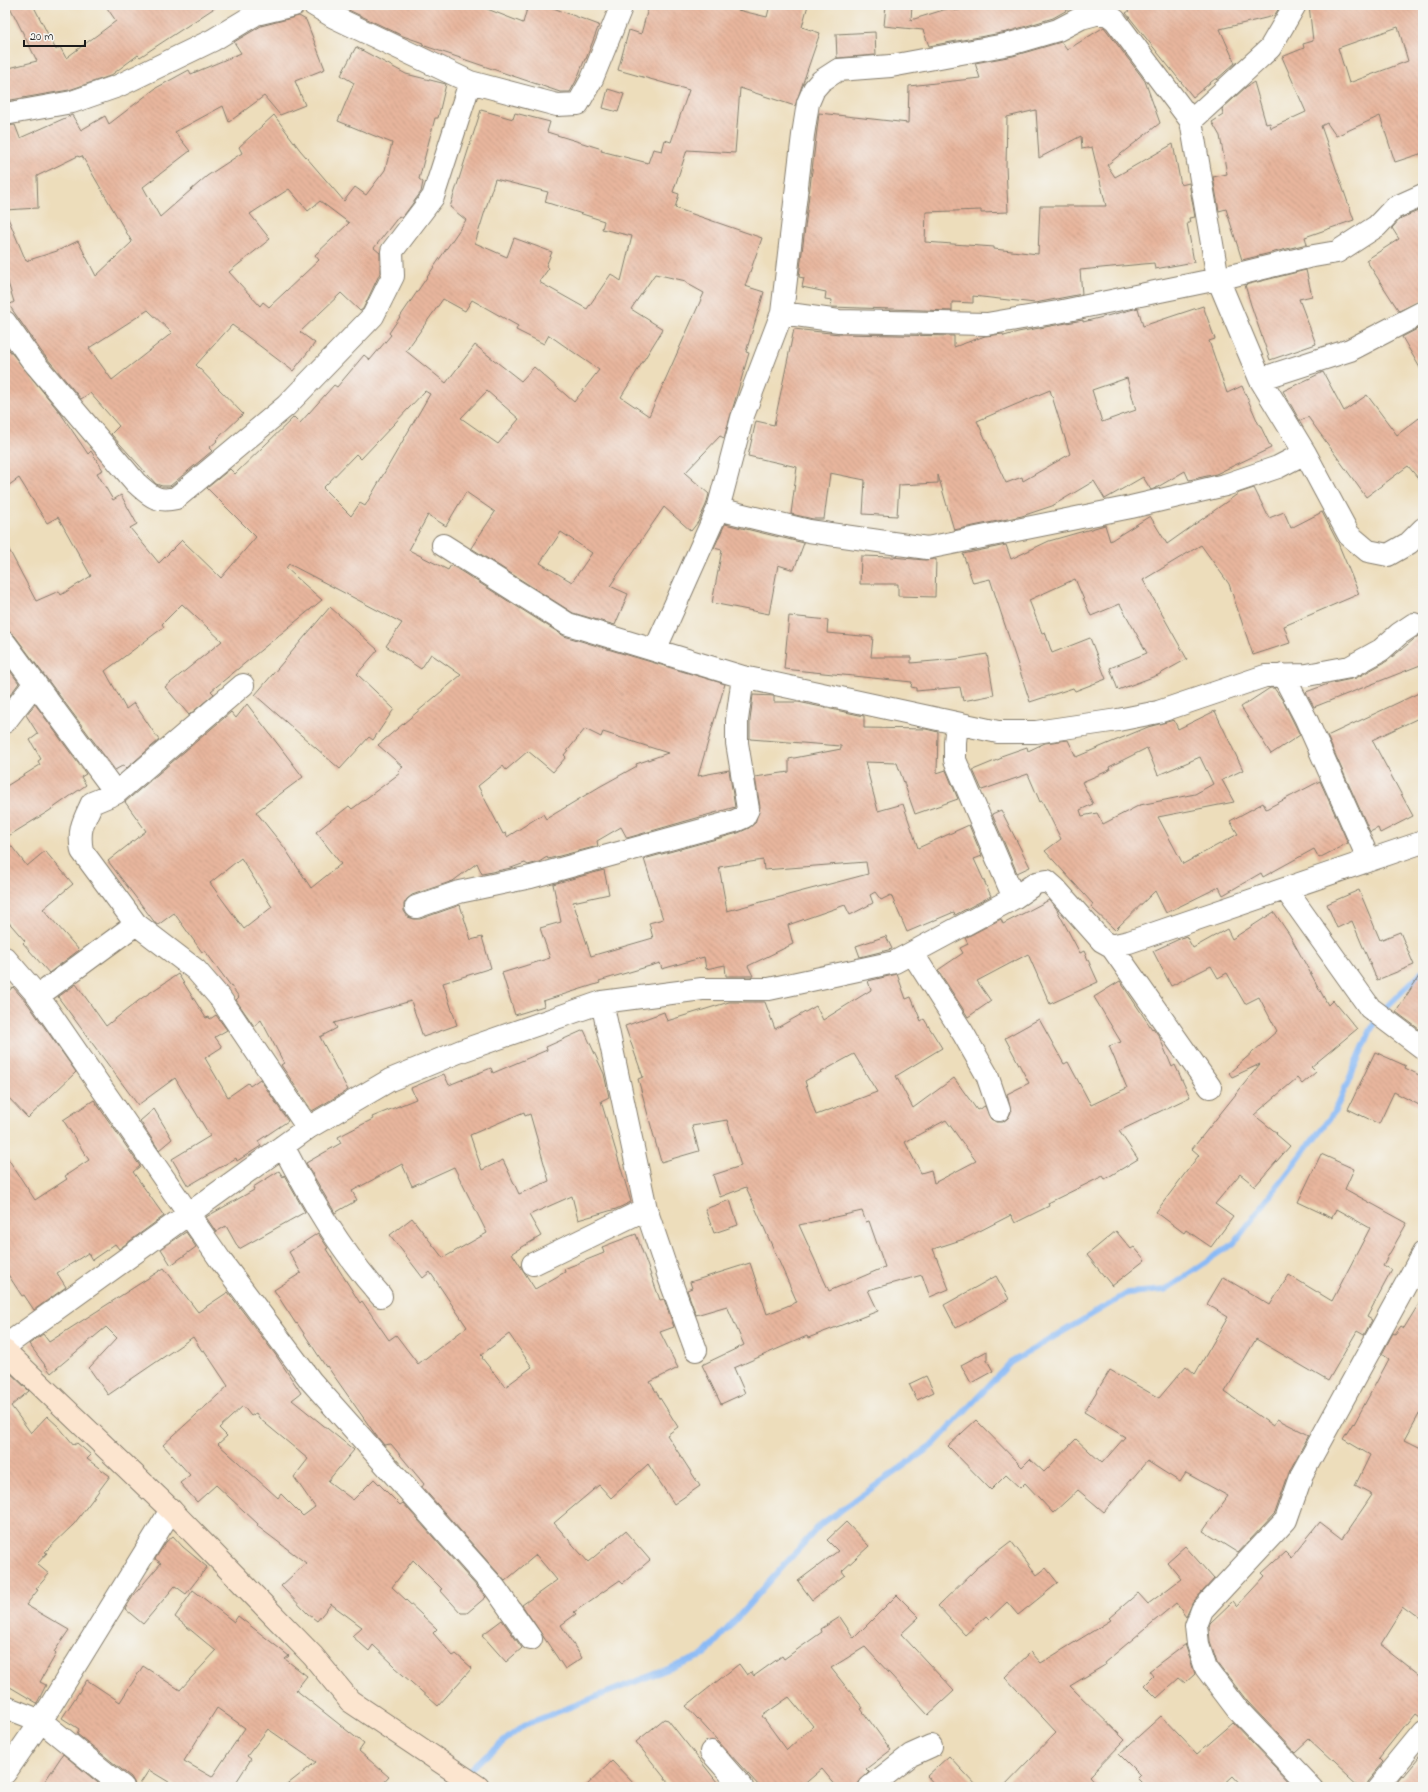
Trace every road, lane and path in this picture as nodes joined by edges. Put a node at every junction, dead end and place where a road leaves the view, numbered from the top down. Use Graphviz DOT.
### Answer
graph roads {
  1 [pos="294,5"];
  2 [pos="314,5"];
  3 [pos="622,5"];
  4 [pos="1295,5"];
  5 [pos="470,82"];
  6 [pos="5,114"];
  7 [pos="1191,120"];
  8 [pos="1423,195"];
  9 [pos="1218,279"];
  10 [pos="1423,312"];
  11 [pos="782,313"];
  12 [pos="5,322"];
  13 [pos="1260,379"];
  14 [pos="1304,453"];
  15 [pos="718,509"];
  16 [pos="1423,529"];
  17 [pos="443,545"];
  18 [pos="1414,624"];
  19 [pos="5,643"];
  20 [pos="655,650"];
  21 [pos="1283,675"];
  22 [pos="743,677"];
  23 [pos="35,683"];
  24 [pos="242,685"];
  25 [pos="5,722"];
  26 [pos="957,724"];
  27 [pos="116,793"];
  28 [pos="1423,842"];
  29 [pos="1369,860"];
  30 [pos="1286,890"];
  31 [pos="1014,898"];
  32 [pos="416,907"];
  33 [pos="136,924"];
  34 [pos="1112,946"];
  35 [pos="913,954"];
  36 [pos="5,958"];
  37 [pos="38,996"];
  38 [pos="602,1002"];
  39 [pos="1423,1048"];
  40 [pos="1210,1087"];
  41 [pos="999,1110"];
  42 [pos="308,1128"];
  43 [pos="283,1146"];
  44 [pos="646,1209"];
  45 [pos="189,1214"];
  46 [pos="1423,1253"];
  47 [pos="533,1264"];
  48 [pos="382,1296"];
  49 [pos="5,1346"];
  50 [pos="696,1350"];
  51 [pos="5,1351"];
  52 [pos="171,1510"];
  53 [pos="531,1638"];
  54 [pos="5,1707"];
  55 [pos="41,1722"];
  56 [pos="1423,1732"];
  57 [pos="931,1746"];
  58 [pos="711,1752"];
  59 [pos="5,1773"];
  60 [pos="477,1786"];
  61 [pos="123,1787"];
  62 [pos="742,1787"];
  63 [pos="870,1787"];
  64 [pos="1311,1787"];
  65 [pos="1378,1787"];
  1 -- 6 [label="street"];
  2 -- 5 [label="street"];
  3 -- 5 [label="street"];
  4 -- 7 [label="street"];
  5 -- 12 [label="street"];
  7 -- 9 [label="street"];
  7 -- 11 [label="street"];
  8 -- 9 [label="street"];
  9 -- 11 [label="street"];
  9 -- 13 [label="street"];
  10 -- 13 [label="street"];
  11 -- 15 [label="street"];
  13 -- 14 [label="street"];
  14 -- 15 [label="street"];
  14 -- 16 [label="street"];
  15 -- 20 [label="street"];
  17 -- 20 [label="street"];
  18 -- 21 [label="street"];
  19 -- 23 [label="street"];
  20 -- 22 [label="street"];
  21 -- 26 [label="street"];
  21 -- 29 [label="street"];
  22 -- 26 [label="street"];
  22 -- 32 [label="street"];
  23 -- 25 [label="street"];
  23 -- 27 [label="street"];
  24 -- 27 [label="street"];
  26 -- 31 [label="street"];
  27 -- 33 [label="street"];
  28 -- 29 [label="street"];
  29 -- 30 [label="street"];
  30 -- 34 [label="street"];
  30 -- 39 [label="street"];
  31 -- 34 [label="street"];
  31 -- 35 [label="street"];
  33 -- 37 [label="street"];
  33 -- 42 [label="street"];
  34 -- 40 [label="street"];
  35 -- 38 [label="street"];
  35 -- 41 [label="street"];
  36 -- 37 [label="street"];
  37 -- 45 [label="street"];
  38 -- 42 [label="street"];
  38 -- 44 [label="street"];
  42 -- 43 [label="street"];
  43 -- 45 [label="street"];
  43 -- 48 [label="street"];
  44 -- 47 [label="street"];
  44 -- 50 [label="street"];
  45 -- 49 [label="street"];
  45 -- 53 [label="street"];
  46 -- 64 [label="street"];
  51 -- 52 [label="street"];
  52 -- 55 [label="street"];
  52 -- 60 [label="street"];
  54 -- 55 [label="street"];
  55 -- 59 [label="street"];
  55 -- 61 [label="street"];
  56 -- 65 [label="street"];
  57 -- 63 [label="street"];
  58 -- 62 [label="street"];
}
